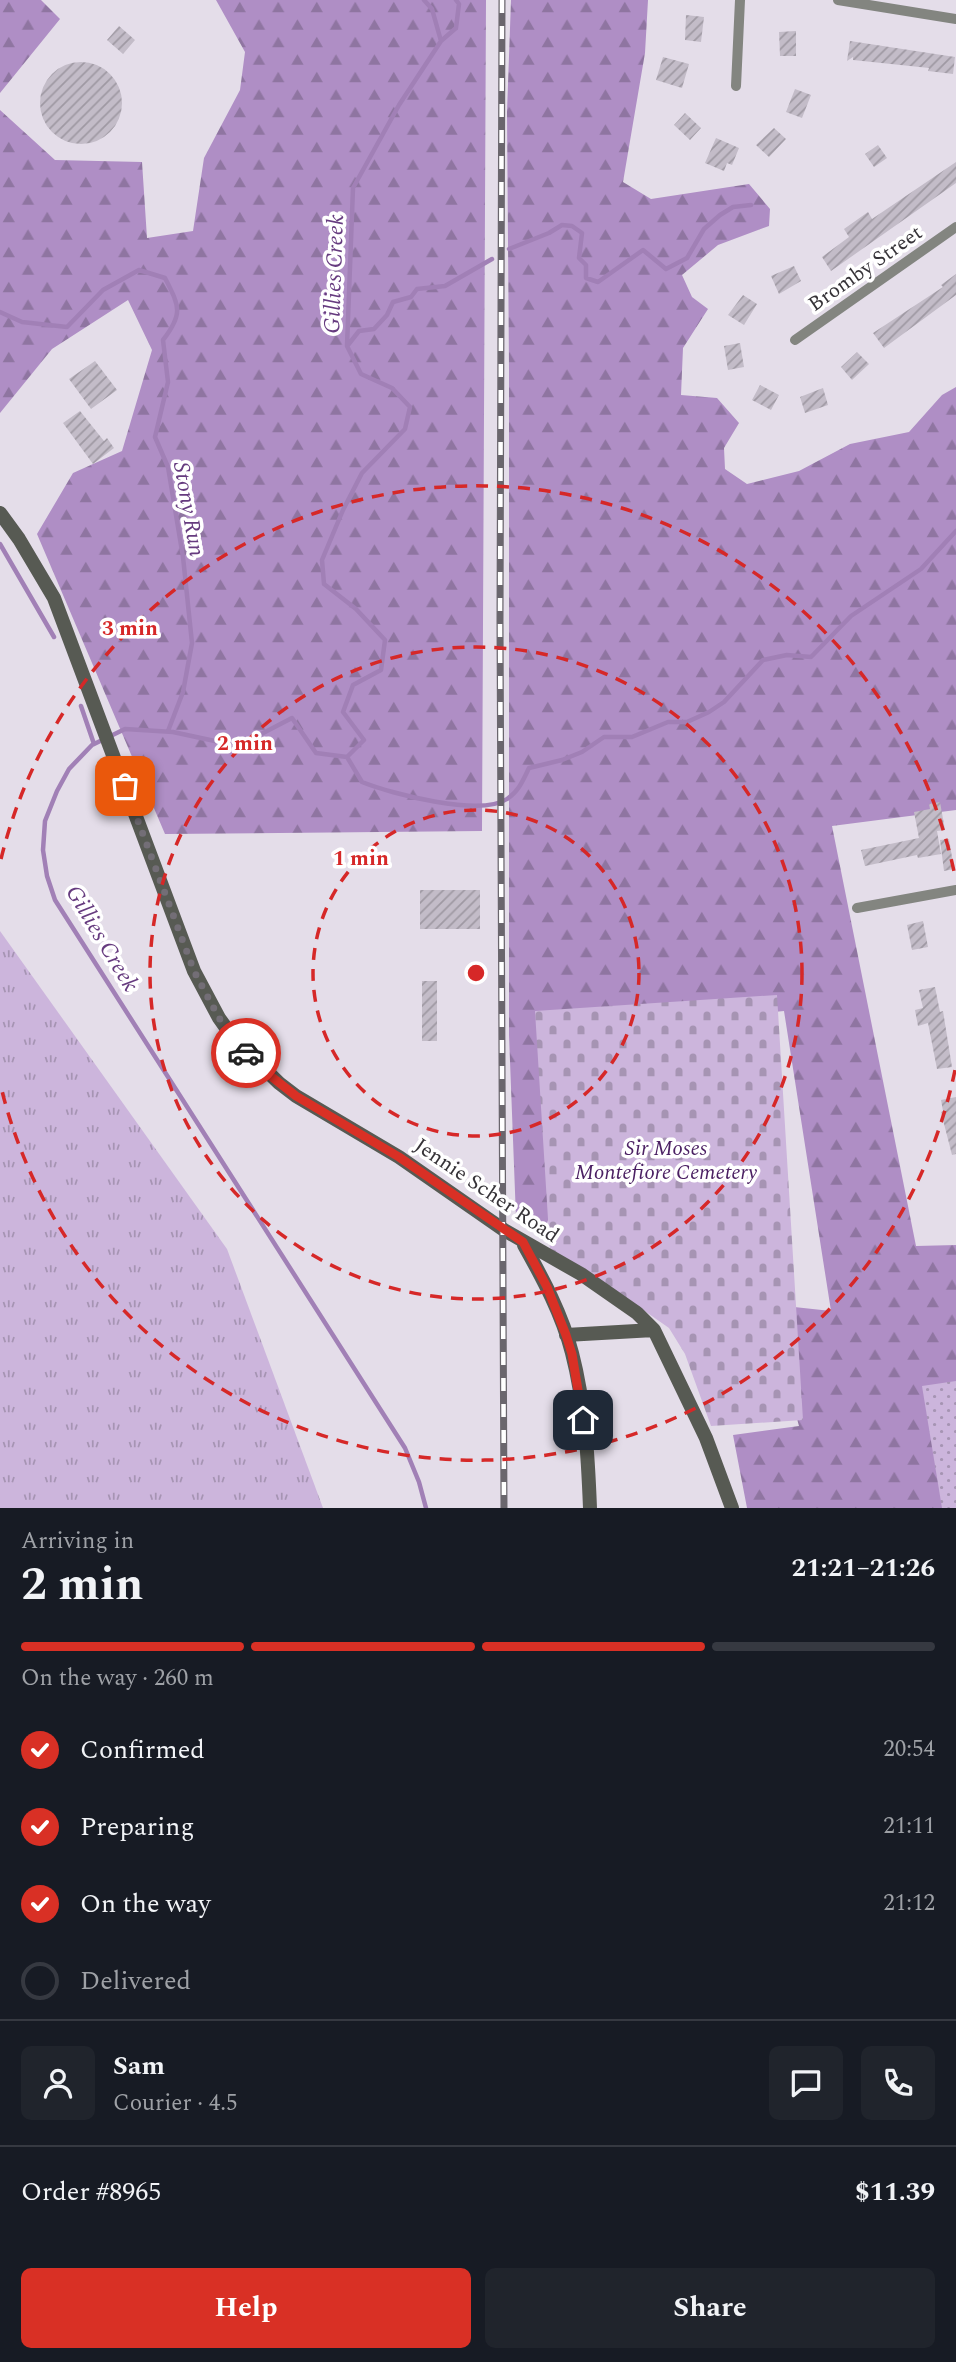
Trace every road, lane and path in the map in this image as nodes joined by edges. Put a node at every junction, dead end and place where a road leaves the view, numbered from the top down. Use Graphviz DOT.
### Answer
graph roads {
  1 [pos="740,0"];
  2 [pos="838,0"];
  3 [pos="956,19"];
  4 [pos="736,86"];
  5 [pos="956,227"];
  6 [pos="795,340"];
  7 [pos="0,513"];
  8 [pos="956,890"];
  9 [pos="857,908"];
  10 [pos="523,1242"];
  11 [pos="654,1330"];
  12 [pos="566,1335"];
  13 [pos="590,1508"];
  14 [pos="732,1508"];
  1 -- 4 [label="street"];
  2 -- 3 [label="street"];
  5 -- 6 [label="street, Bromby Street"];
  7 -- 10 [label="street, Jennie Scher Road"];
  8 -- 9 [label="street"];
  10 -- 11 [label="street, Jennie Scher Road"];
  10 -- 12 [label="street"];
  11 -- 12 [label="street"];
  11 -- 14 [label="street, Jennie Scher Road"];
  12 -- 13 [label="street"];
}
